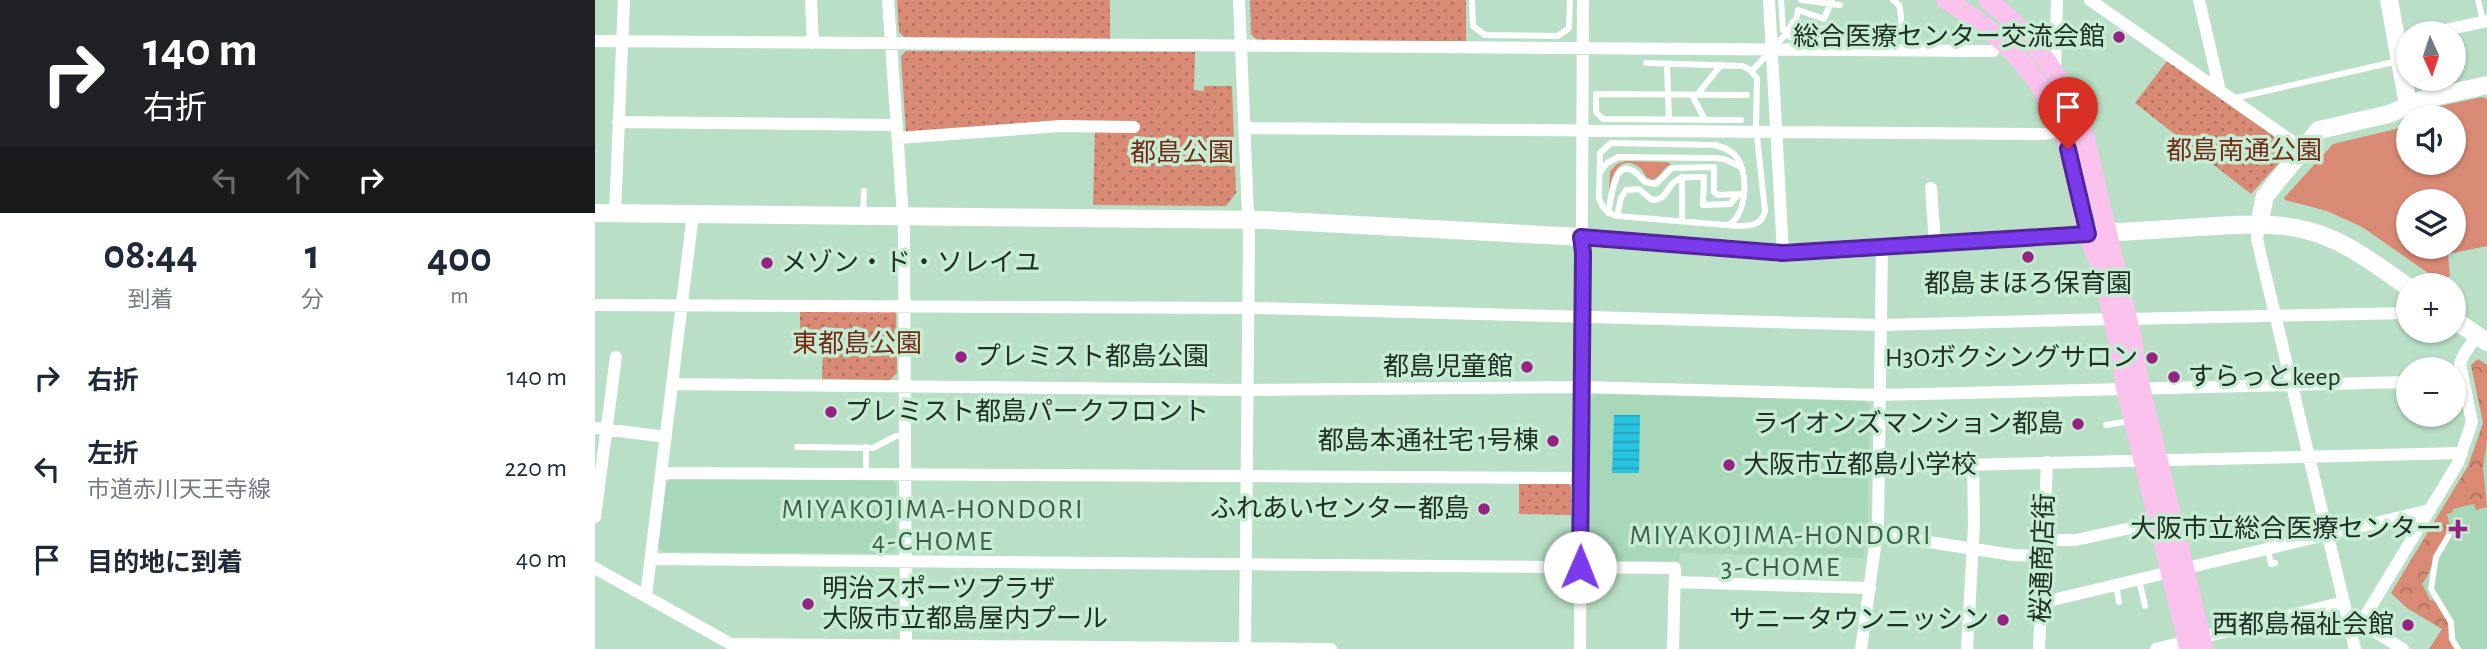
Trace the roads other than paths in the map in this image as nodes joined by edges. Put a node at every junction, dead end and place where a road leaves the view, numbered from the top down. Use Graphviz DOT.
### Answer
graph roads {
  1 [pos="624,0"];
  2 [pos="811,0"];
  3 [pos="888,0"];
  4 [pos="1239,0"];
  5 [pos="1472,0"];
  6 [pos="1570,0"];
  7 [pos="1583,0"];
  8 [pos="1769,0"];
  9 [pos="1781,0"];
  10 [pos="1801,0"];
  11 [pos="1893,0"];
  12 [pos="1946,0"];
  13 [pos="1988,0"];
  14 [pos="2057,0"];
  15 [pos="2090,0"];
  16 [pos="2199,0"];
  17 [pos="2389,0"];
  18 [pos="2478,0"];
  19 [pos="1832,2"];
  20 [pos="1840,5"];
  21 [pos="1824,19"];
  22 [pos="1794,21"];
  23 [pos="2485,21"];
  24 [pos="2396,22"];
  25 [pos="2466,25"];
  26 [pos="1860,28"];
  27 [pos="1899,28"];
  28 [pos="1786,34"];
  29 [pos="595,41"];
  30 [pos="622,41"];
  31 [pos="2001,42"];
  32 [pos="813,43"];
  33 [pos="891,44"];
  34 [pos="1241,47"];
  35 [pos="1582,50"];
  36 [pos="1772,51"];
  37 [pos="2396,62"];
  38 [pos="1646,63"];
  39 [pos="1667,65"];
  40 [pos="1721,65"];
  41 [pos="1752,71"];
  42 [pos="2055,72"];
  43 [pos="2487,85"];
  44 [pos="2405,91"];
  45 [pos="1668,94"];
  46 [pos="1695,95"];
  47 [pos="1747,95"];
  48 [pos="2226,95"];
  49 [pos="2408,105"];
  50 [pos="2396,111"];
  51 [pos="1668,120"];
  52 [pos="1705,120"];
  53 [pos="1741,120"];
  54 [pos="618,122"];
  55 [pos="1134,127"];
  56 [pos="1244,128"];
  57 [pos="1582,130"];
  58 [pos="2061,130"];
  59 [pos="897,131"];
  60 [pos="1770,132"];
  61 [pos="2303,149"];
  62 [pos="1682,158"];
  63 [pos="1683,167"];
  64 [pos="1741,167"];
  65 [pos="1599,173"];
  66 [pos="1682,177"];
  67 [pos="1744,185"];
  68 [pos="1931,188"];
  69 [pos="864,191"];
  70 [pos="1739,194"];
  71 [pos="1608,213"];
  72 [pos="595,214"];
  73 [pos="615,214"];
  74 [pos="693,214"];
  75 [pos="863,216"];
  76 [pos="903,216"];
  77 [pos="1617,216"];
  78 [pos="1248,220"];
  79 [pos="1682,220"];
  80 [pos="2259,223"];
  81 [pos="1730,225"];
  82 [pos="2108,232"];
  83 [pos="2088,234"];
  84 [pos="1581,237"];
  85 [pos="1935,243"];
  86 [pos="1882,247"];
  87 [pos="1783,253"];
  88 [pos="2396,278"];
  89 [pos="595,306"];
  90 [pos="682,306"];
  91 [pos="904,307"];
  92 [pos="1248,307"];
  93 [pos="2396,313"];
  94 [pos="2275,314"];
  95 [pos="1582,315"];
  96 [pos="2120,319"];
  97 [pos="1881,325"];
  98 [pos="2466,328"];
  99 [pos="2482,339"];
  100 [pos="616,357"];
  101 [pos="2463,357"];
  102 [pos="2396,382"];
  103 [pos="672,384"];
  104 [pos="2292,385"];
  105 [pos="904,387"];
  106 [pos="1582,387"];
  107 [pos="2134,389"];
  108 [pos="1247,390"];
  109 [pos="1879,395"];
  110 [pos="2466,404"];
  111 [pos="2124,422"];
  112 [pos="2106,425"];
  113 [pos="601,428"];
  114 [pos="905,436"];
  115 [pos="666,437"];
  116 [pos="797,447"];
  117 [pos="866,447"];
  118 [pos="2462,453"];
  119 [pos="2309,457"];
  120 [pos="2151,460"];
  121 [pos="1973,464"];
  122 [pos="2046,465"];
  123 [pos="1879,467"];
  124 [pos="661,473"];
  125 [pos="866,474"];
  126 [pos="905,474"];
  127 [pos="1247,476"];
  128 [pos="1581,478"];
  129 [pos="2430,510"];
  130 [pos="595,517"];
  131 [pos="2158,522"];
  132 [pos="1877,534"];
  133 [pos="2328,535"];
  134 [pos="2449,535"];
  135 [pos="2043,540"];
  136 [pos="1973,547"];
  137 [pos="2268,549"];
  138 [pos="2042,556"];
  139 [pos="651,559"];
  140 [pos="905,561"];
  141 [pos="1246,563"];
  142 [pos="2275,563"];
  143 [pos="1580,567"];
  144 [pos="595,568"];
  145 [pos="2178,570"];
  146 [pos="2139,579"];
  147 [pos="1675,582"];
  148 [pos="2116,585"];
  149 [pos="1870,588"];
  150 [pos="646,596"];
  151 [pos="2119,602"];
  152 [pos="2344,602"];
  153 [pos="2040,604"];
  154 [pos="2145,606"];
  155 [pos="2355,624"];
  156 [pos="2196,644"];
  157 [pos="736,647"];
  158 [pos="906,647"];
  159 [pos="1245,649"];
  160 [pos="1331,649"];
  161 [pos="1580,649"];
  162 [pos="1673,649"];
  163 [pos="1861,649"];
  164 [pos="1968,649"];
  165 [pos="2039,649"];
  166 [pos="2155,649"];
  167 [pos="2355,649"];
  168 [pos="2403,649"];
  169 [pos="2458,649"];
  1 -- 30 [label="street"];
  2 -- 32 [label="street"];
  3 -- 33 [label="street"];
  4 -- 34 [label="street"];
  5 -- 6 [label="lane"];
  7 -- 35 [label="street"];
  8 -- 36 [label="street"];
  9 -- 28 [label="lane"];
  10 -- 19 [label="lane"];
  11 -- 27 [label="lane"];
  12 -- 31 [label="main road"];
  13 -- 42 [label="main road"];
  14 -- 42 [label="street"];
  15 -- 48 [label="street"];
  16 -- 48 [label="street"];
  17 -- 24 [label="street"];
  18 -- 23 [label="lane"];
  19 -- 20 [label="lane"];
  19 -- 21 [label="lane"];
  21 -- 22 [label="lane"];
  21 -- 22 [label="lane"];
  22 -- 28 [label="lane"];
  23 -- 25 [label="street"];
  26 -- 27 [label="lane"];
  27 -- 28 [label="lane"];
  28 -- 36 [label="lane"];
  29 -- 30 [label="street"];
  30 -- 32 [label="street"];
  30 -- 54 [label="street"];
  31 -- 36 [label="street"];
  31 -- 58 [label="main road"];
  32 -- 33 [label="street"];
  33 -- 34 [label="street"];
  33 -- 59 [label="street"];
  34 -- 35 [label="street"];
  34 -- 56 [label="street"];
  35 -- 36 [label="street"];
  35 -- 57 [label="street"];
  36 -- 41 [label="lane"];
  36 -- 60 [label="street"];
  37 -- 48 [label="lane"];
  38 -- 39 [label="lane"];
  39 -- 40 [label="lane"];
  39 -- 45 [label="lane"];
  40 -- 41 [label="lane"];
  40 -- 46 [label="lane"];
  41 -- 81 [label="lane"];
  42 -- 82 [label="main road"];
  43 -- 49 [label="street"];
  44 -- 49 [label="street"];
  45 -- 46 [label="lane"];
  45 -- 51 [label="lane"];
  45 -- 51 [label="lane"];
  46 -- 47 [label="lane"];
  46 -- 52 [label="lane"];
  48 -- 61 [label="street"];
  50 -- 61 [label="street"];
  51 -- 52 [label="lane"];
  52 -- 53 [label="lane"];
  54 -- 59 [label="street"];
  54 -- 73 [label="street"];
  55 -- 59 [label="street"];
  56 -- 57 [label="street"];
  56 -- 78 [label="street"];
  57 -- 60 [label="street"];
  57 -- 84 [label="street"];
  58 -- 60 [label="street"];
  58 -- 83 [label="main road"];
  59 -- 76 [label="street"];
  60 -- 87 [label="street"];
  61 -- 80 [label="street"];
  62 -- 63 [label="lane"];
  62 -- 64 [label="lane"];
  62 -- 65 [label="lane"];
  63 -- 66 [label="lane"];
  63 -- 70 [label="lane"];
  63 -- 71 [label="lane"];
  64 -- 65 [label="lane"];
  64 -- 67 [label="lane"];
  65 -- 71 [label="lane"];
  66 -- 70 [label="lane"];
  66 -- 77 [label="lane"];
  66 -- 79 [label="lane"];
  67 -- 70 [label="lane"];
  67 -- 81 [label="lane"];
  68 -- 85 [label="street"];
  69 -- 75 [label="lane"];
  71 -- 77 [label="lane"];
  72 -- 73 [label="street"];
  73 -- 74 [label="street"];
  74 -- 75 [label="street"];
  74 -- 90 [label="street"];
  75 -- 76 [label="street"];
  76 -- 78 [label="street"];
  76 -- 91 [label="street"];
  77 -- 79 [label="lane"];
  78 -- 84 [label="street"];
  78 -- 92 [label="street"];
  79 -- 81 [label="lane"];
  80 -- 82 [label="street"];
  80 -- 88 [label="street"];
  80 -- 94 [label="street"];
  82 -- 83 [label="street"];
  82 -- 96 [label="main road"];
  83 -- 85 [label="street"];
  83 -- 96 [label="main road"];
  84 -- 87 [label="street"];
  84 -- 95 [label="street"];
  85 -- 86 [label="street"];
  86 -- 87 [label="street"];
  86 -- 97 [label="street"];
  89 -- 90 [label="street"];
  90 -- 91 [label="street"];
  90 -- 103 [label="street"];
  91 -- 92 [label="street"];
  91 -- 105 [label="street"];
  92 -- 95 [label="street"];
  92 -- 108 [label="street"];
  93 -- 94 [label="street"];
  94 -- 96 [label="street"];
  94 -- 104 [label="street"];
  95 -- 97 [label="street"];
  95 -- 106 [label="street"];
  96 -- 97 [label="street"];
  96 -- 107 [label="main road"];
  97 -- 109 [label="street"];
  98 -- 99 [label="street"];
  99 -- 101 [label="street"];
  100 -- 113 [label="street"];
  102 -- 104 [label="street"];
  103 -- 105 [label="street"];
  103 -- 115 [label="street"];
  104 -- 107 [label="street"];
  104 -- 119 [label="street"];
  105 -- 108 [label="street"];
  105 -- 114 [label="street"];
  106 -- 108 [label="street"];
  106 -- 109 [label="street"];
  106 -- 128 [label="street"];
  107 -- 109 [label="street"];
  107 -- 120 [label="main road"];
  108 -- 127 [label="street"];
  109 -- 123 [label="street"];
  110 -- 118 [label="street"];
  111 -- 112 [label="lane"];
  113 -- 115 [label="street"];
  113 -- 130 [label="street"];
  114 -- 117 [label="lane"];
  114 -- 126 [label="street"];
  115 -- 124 [label="street"];
  116 -- 117 [label="lane"];
  117 -- 125 [label="lane"];
  118 -- 119 [label="street"];
  118 -- 129 [label="street"];
  119 -- 120 [label="street"];
  119 -- 133 [label="street"];
  120 -- 122 [label="street"];
  120 -- 131 [label="main road"];
  120 -- 145 [label="main road"];
  121 -- 122 [label="street"];
  121 -- 123 [label="street"];
  121 -- 136 [label="street"];
  122 -- 135 [label="street, 桜通商店街"];
  123 -- 132 [label="street"];
  124 -- 125 [label="street"];
  124 -- 139 [label="street"];
  125 -- 126 [label="street"];
  126 -- 127 [label="street"];
  126 -- 140 [label="street"];
  127 -- 128 [label="street"];
  127 -- 141 [label="street"];
  128 -- 143 [label="street"];
  129 -- 133 [label="street"];
  129 -- 155 [label="street"];
  131 -- 135 [label="street"];
  131 -- 145 [label="main road"];
  132 -- 136 [label="street"];
  132 -- 149 [label="street"];
  133 -- 137 [label="street"];
  133 -- 152 [label="street"];
  134 -- 169 [label="lane"];
  135 -- 138 [label="street, 桜通商店街"];
  136 -- 138 [label="street"];
  136 -- 164 [label="street"];
  137 -- 142 [label="lane"];
  137 -- 145 [label="street"];
  138 -- 153 [label="street, 桜通商店街"];
  139 -- 140 [label="street"];
  139 -- 150 [label="street"];
  140 -- 141 [label="street"];
  140 -- 158 [label="street"];
  141 -- 143 [label="street"];
  141 -- 159 [label="street"];
  143 -- 147 [label="street"];
  143 -- 161 [label="street"];
  144 -- 150 [label="street"];
  145 -- 146 [label="street"];
  145 -- 156 [label="main road"];
  146 -- 148 [label="street"];
  146 -- 154 [label="lane"];
  147 -- 149 [label="street"];
  147 -- 162 [label="street"];
  148 -- 151 [label="lane"];
  148 -- 153 [label="street"];
  149 -- 163 [label="street"];
  150 -- 157 [label="street"];
  152 -- 155 [label="street"];
  152 -- 156 [label="street"];
  153 -- 165 [label="street, 桜通商店街"];
  155 -- 167 [label="street"];
  155 -- 168 [label="street"];
  156 -- 166 [label="street"];
  157 -- 158 [label="street"];
  158 -- 159 [label="street"];
  159 -- 160 [label="street"];
}
